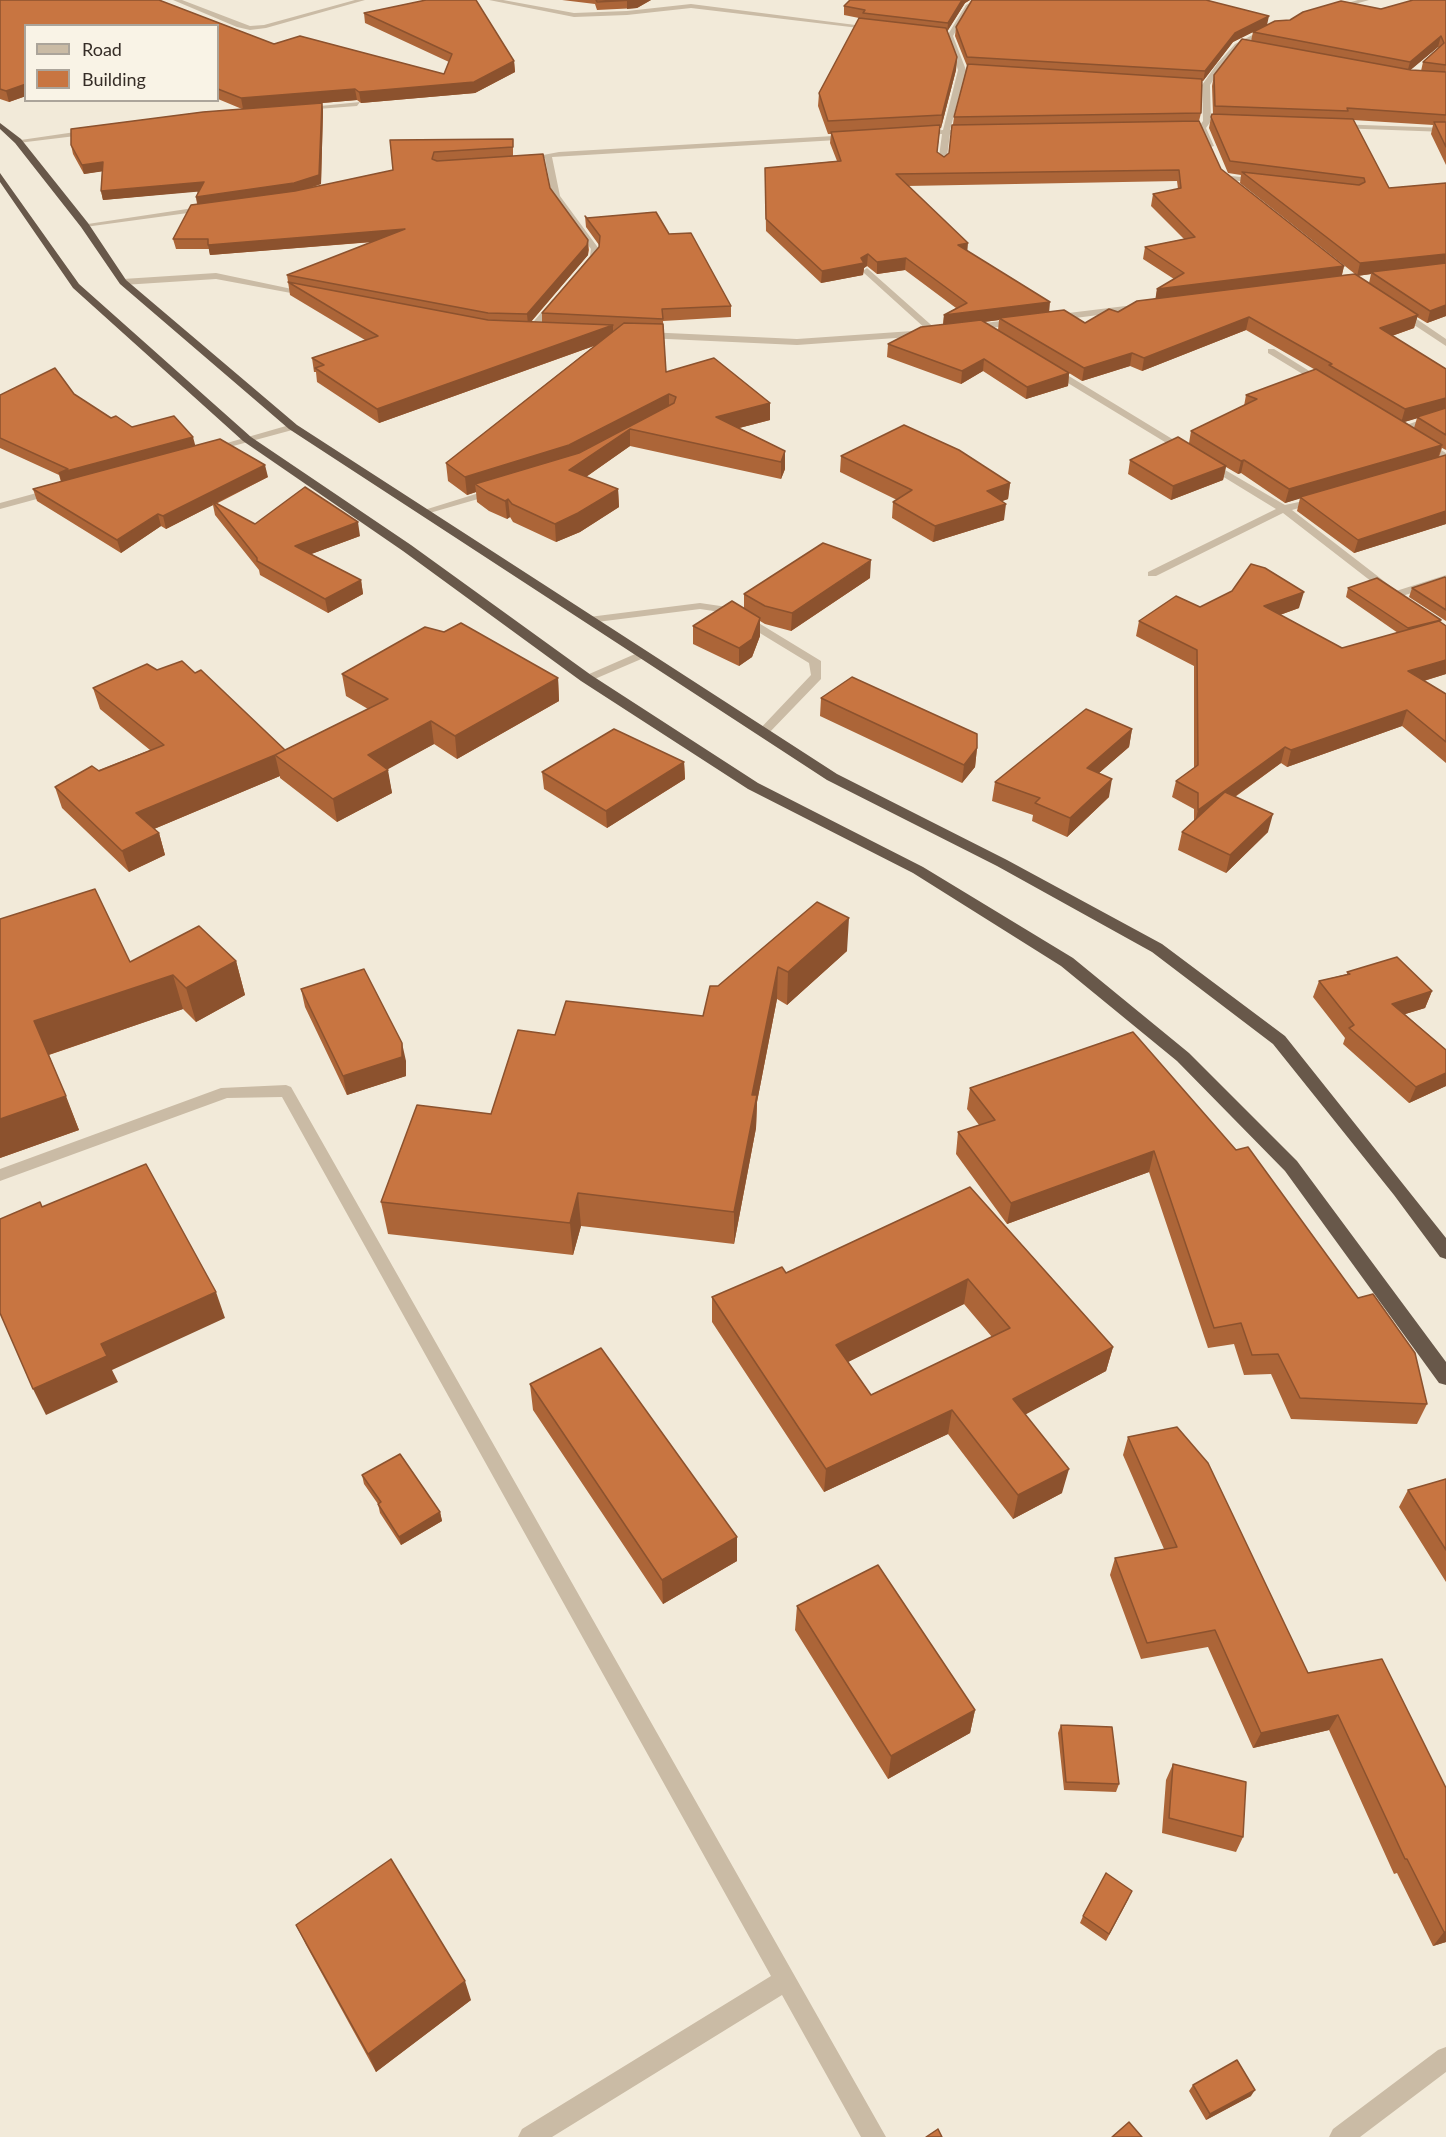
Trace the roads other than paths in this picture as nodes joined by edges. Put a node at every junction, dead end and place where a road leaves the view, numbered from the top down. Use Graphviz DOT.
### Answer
graph roads {
  1 [pos="176,0"];
  2 [pos="362,0"];
  3 [pos="492,0"];
  4 [pos="980,0"];
  5 [pos="1366,0"];
  6 [pos="1321,12"];
  7 [pos="1280,25"];
  8 [pos="880,28"];
  9 [pos="938,35"];
  10 [pos="950,36"];
  11 [pos="1237,45"];
  12 [pos="1248,47"];
  13 [pos="962,70"];
  14 [pos="974,71"];
  15 [pos="1194,84"];
  16 [pos="1206,85"];
  17 [pos="357,104"];
  18 [pos="298,109"];
  19 [pos="1219,122"];
  20 [pos="1205,124"];
  21 [pos="0,125"];
  22 [pos="1327,126"];
  23 [pos="1191,128"];
  24 [pos="99,130"];
  25 [pos="1446,130"];
  26 [pos="981,131"];
  27 [pos="946,132"];
  28 [pos="911,134"];
  29 [pos="864,136"];
  30 [pos="18,141"];
  31 [pos="1215,157"];
  32 [pos="549,158"];
  33 [pos="516,160"];
  34 [pos="942,164"];
  35 [pos="1219,167"];
  36 [pos="0,176"];
  37 [pos="1223,177"];
  38 [pos="1267,182"];
  39 [pos="1240,191"];
  40 [pos="214,207"];
  41 [pos="85,225"];
  42 [pos="867,271"];
  43 [pos="580,272"];
  44 [pos="123,282"];
  45 [pos="318,295"];
  46 [pos="559,297"];
  47 [pos="1156,305"];
  48 [pos="1392,306"];
  49 [pos="1039,320"];
  50 [pos="1027,321"];
  51 [pos="980,326"];
  52 [pos="520,329"];
  53 [pos="531,330"];
  54 [pos="543,330"];
  55 [pos="958,330"];
  56 [pos="946,331"];
  57 [pos="935,333"];
  58 [pos="635,334"];
  59 [pos="1000,339"];
  60 [pos="1446,343"];
  61 [pos="1271,351"];
  62 [pos="1041,363"];
  63 [pos="1330,387"];
  64 [pos="1446,414"];
  65 [pos="1390,423"];
  66 [pos="293,427"];
  67 [pos="1400,429"];
  68 [pos="248,439"];
  69 [pos="202,451"];
  70 [pos="1446,457"];
  71 [pos="506,487"];
  72 [pos="68,488"];
  73 [pos="1327,496"];
  74 [pos="0,506"];
  75 [pos="1284,509"];
  76 [pos="426,511"];
  77 [pos="1152,574"];
  78 [pos="1446,578"];
  79 [pos="589,620"];
  80 [pos="642,655"];
  81 [pos="586,678"];
  82 [pos="763,732"];
  83 [pos="0,1175"];
  84 [pos="1446,1252"];
  85 [pos="1446,1377"];
  86 [pos="786,1980"];
  87 [pos="1446,2058"];
  88 [pos="531,2137"];
  89 [pos="874,2137"];
  90 [pos="1341,2137"];
  1 -- 2 [label="street"];
  3 -- 8 [label="street"];
  4 -- 10 [label="street"];
  5 -- 6 [label="street"];
  7 -- 11 [label="street"];
  9 -- 10 [label="street"];
  10 -- 13 [label="street"];
  11 -- 12 [label="street"];
  11 -- 16 [label="street"];
  13 -- 14 [label="street"];
  13 -- 27 [label="street"];
  15 -- 16 [label="street"];
  16 -- 20 [label="street"];
  17 -- 18 [label="street"];
  19 -- 20 [label="street"];
  20 -- 23 [label="street"];
  20 -- 31 [label="street"];
  21 -- 30 [label="highway"];
  22 -- 25 [label="street"];
  24 -- 30 [label="street"];
  26 -- 27 [label="street"];
  27 -- 28 [label="street"];
  27 -- 34 [label="street"];
  29 -- 32 [label="street"];
  30 -- 41 [label="highway"];
  32 -- 33 [label="street"];
  32 -- 43 [label="street"];
  35 -- 37 [label="street"];
  36 -- 68 [label="highway"];
  37 -- 38 [label="street"];
  37 -- 39 [label="street"];
  40 -- 41 [label="street"];
  41 -- 44 [label="highway"];
  42 -- 57 [label="street"];
  44 -- 45 [label="street"];
  44 -- 66 [label="highway"];
  46 -- 53 [label="street"];
  47 -- 49 [label="street"];
  48 -- 60 [label="street"];
  50 -- 51 [label="street"];
  51 -- 55 [label="street"];
  51 -- 59 [label="street"];
  52 -- 53 [label="street"];
  53 -- 54 [label="street"];
  56 -- 57 [label="street"];
  57 -- 58 [label="street"];
  61 -- 63 [label="street"];
  62 -- 75 [label="street"];
  64 -- 67 [label="street"];
  65 -- 67 [label="street"];
  66 -- 68 [label="street"];
  66 -- 76 [label="highway"];
  67 -- 70 [label="street"];
  68 -- 69 [label="street"];
  68 -- 81 [label="highway"];
  71 -- 76 [label="street"];
  72 -- 74 [label="street"];
  73 -- 75 [label="street"];
  75 -- 77 [label="street"];
  75 -- 78 [label="street"];
  76 -- 79 [label="highway"];
  79 -- 80 [label="highway"];
  79 -- 82 [label="street"];
  80 -- 81 [label="street"];
  80 -- 82 [label="highway"];
  81 -- 85 [label="highway"];
  82 -- 84 [label="highway"];
  83 -- 86 [label="street"];
  86 -- 88 [label="street"];
  86 -- 89 [label="street"];
  87 -- 90 [label="street"];
}
